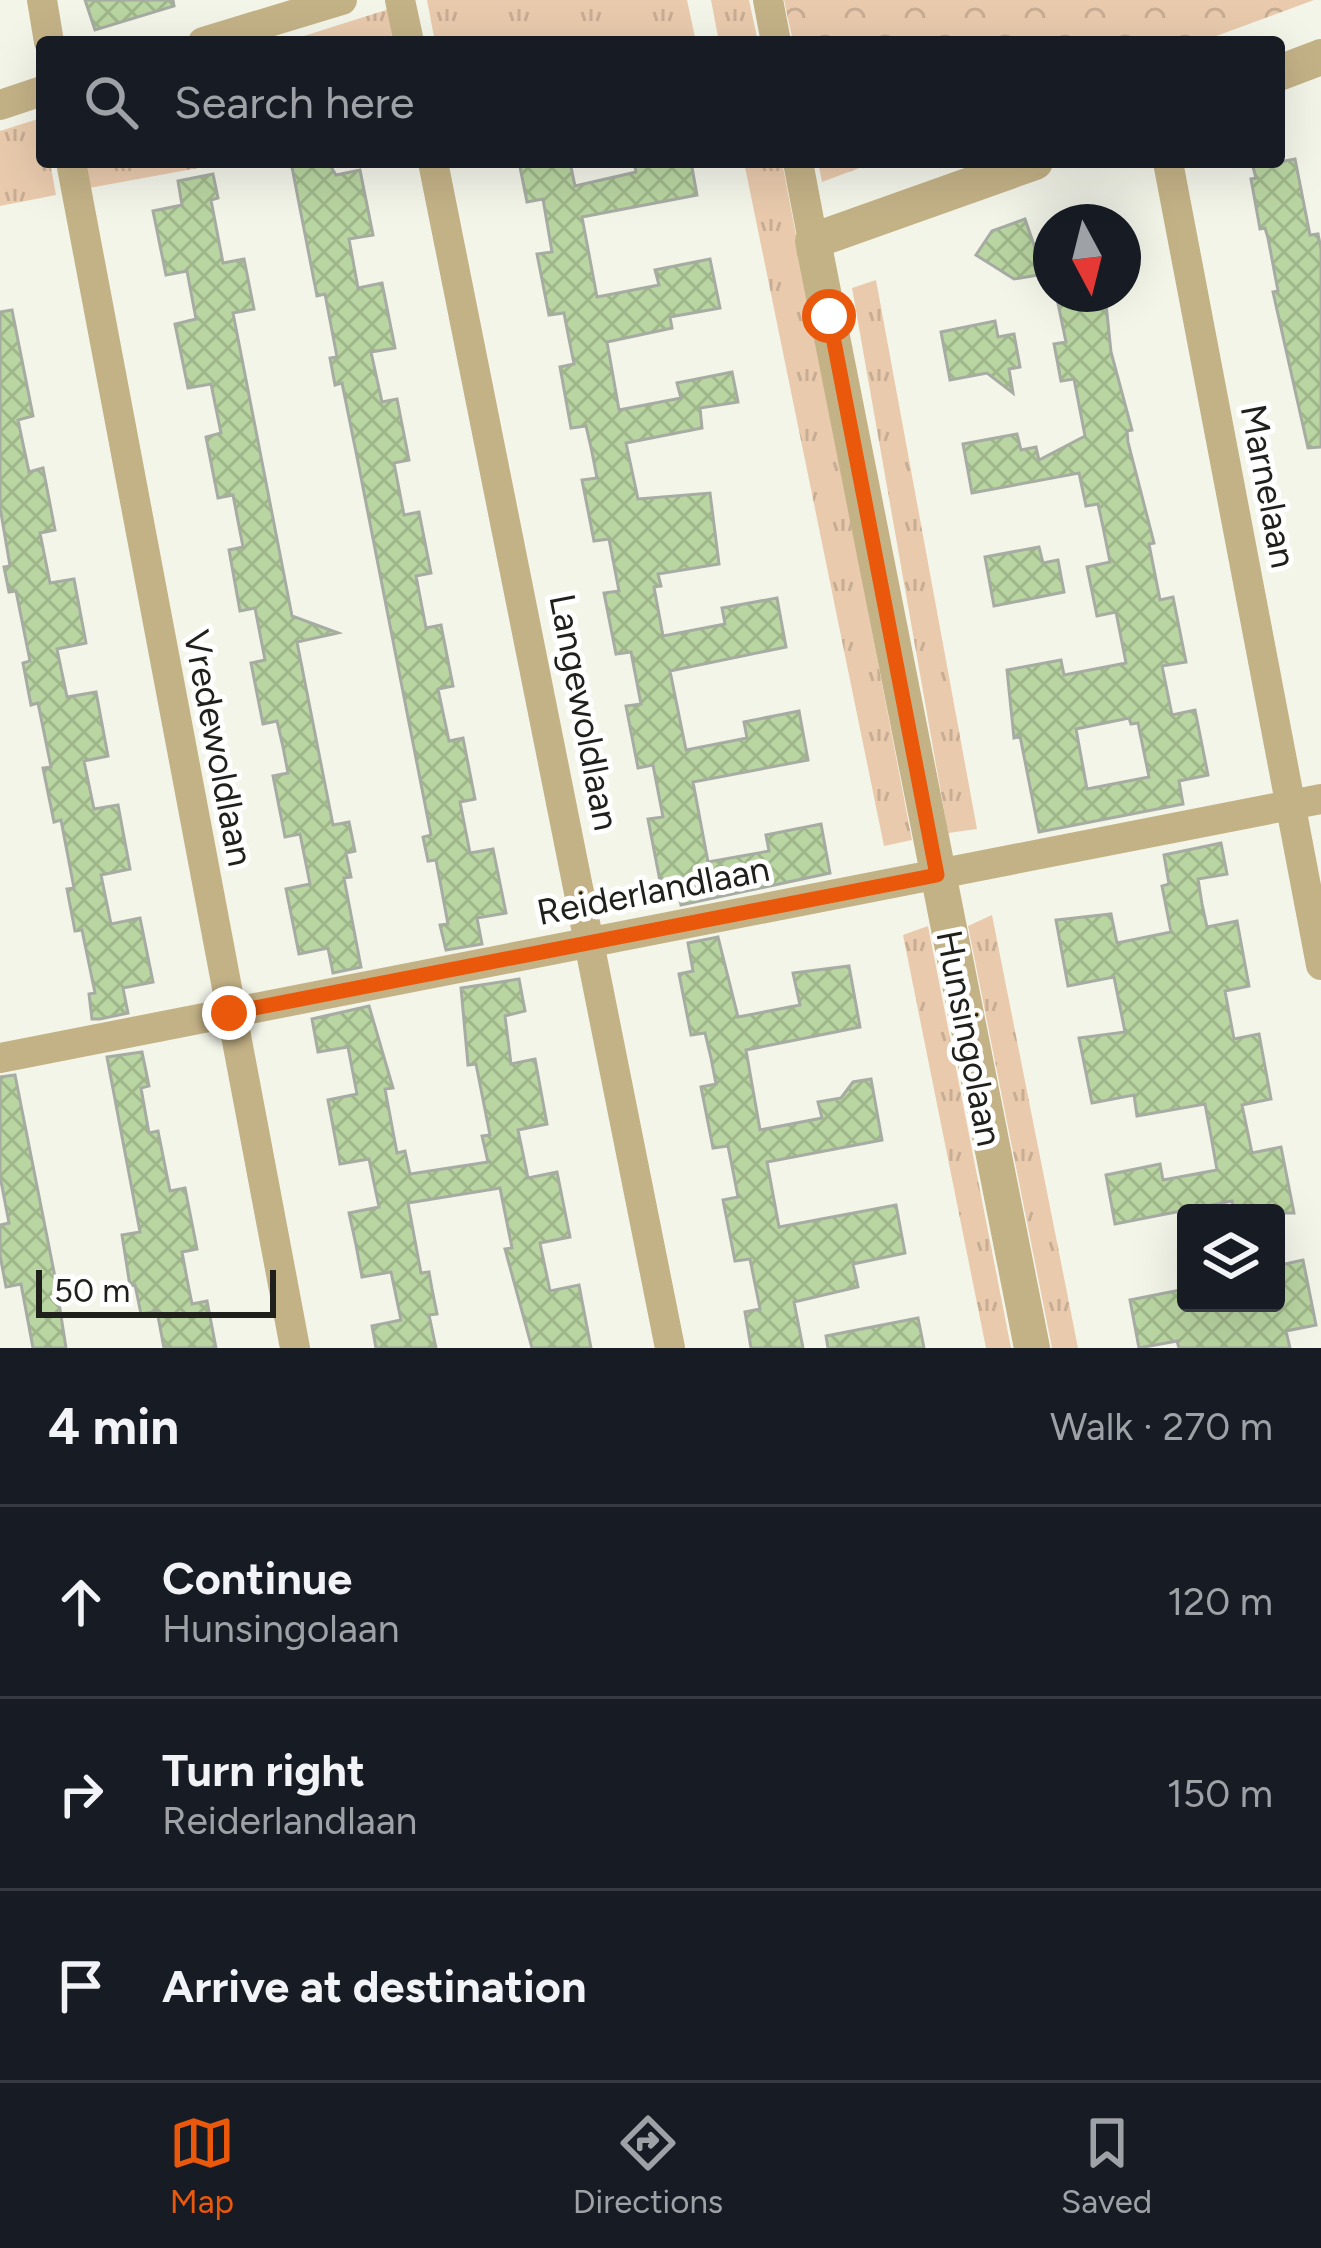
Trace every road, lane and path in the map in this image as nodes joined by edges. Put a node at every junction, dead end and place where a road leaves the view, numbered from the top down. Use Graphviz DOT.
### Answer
graph roads {
  1 [pos="42,0"];
  2 [pos="341,0"];
  3 [pos="400,0"];
  4 [pos="768,0"];
  5 [pos="48,36"];
  6 [pos="223,36"];
  7 [pos="408,36"];
  8 [pos="775,36"];
  9 [pos="1321,57"];
  10 [pos="1285,71"];
  11 [pos="36,93"];
  12 [pos="0,105"];
  13 [pos="72,168"];
  14 [pos="434,168"];
  15 [pos="799,168"];
  16 [pos="1018,168"];
  17 [pos="1169,168"];
  18 [pos="813,241"];
  19 [pos="1321,800"];
  20 [pos="1289,806"];
  21 [pos="937,875"];
  22 [pos="592,942"];
  23 [pos="1321,965"];
  24 [pos="229,1013"];
  25 [pos="0,1058"];
  26 [pos="295,1348"];
  27 [pos="670,1348"];
  28 [pos="1032,1348"];
  1 -- 5 [label="street"];
  2 -- 6 [label="street"];
  3 -- 7 [label="street"];
  4 -- 8 [label="street"];
  9 -- 10 [label="street"];
  11 -- 12 [label="street"];
  13 -- 24 [label="street, Vredewoldlaan"];
  14 -- 22 [label="street, Langewoldlaan"];
  15 -- 18 [label="street, Hunsingolaan"];
  16 -- 18 [label="street"];
  17 -- 20 [label="street, Marnelaan"];
  18 -- 21 [label="street, Hunsingolaan"];
  19 -- 20 [label="street, Reiderlandlaan"];
  20 -- 21 [label="street, Reiderlandlaan"];
  20 -- 23 [label="street, Marnelaan"];
  21 -- 22 [label="street, Reiderlandlaan"];
  21 -- 28 [label="street, Hunsingolaan"];
  22 -- 24 [label="street, Reiderlandlaan"];
  22 -- 27 [label="street, Langewoldlaan"];
  24 -- 25 [label="street, Reiderlandlaan"];
  24 -- 26 [label="street, Vredewoldlaan"];
}
